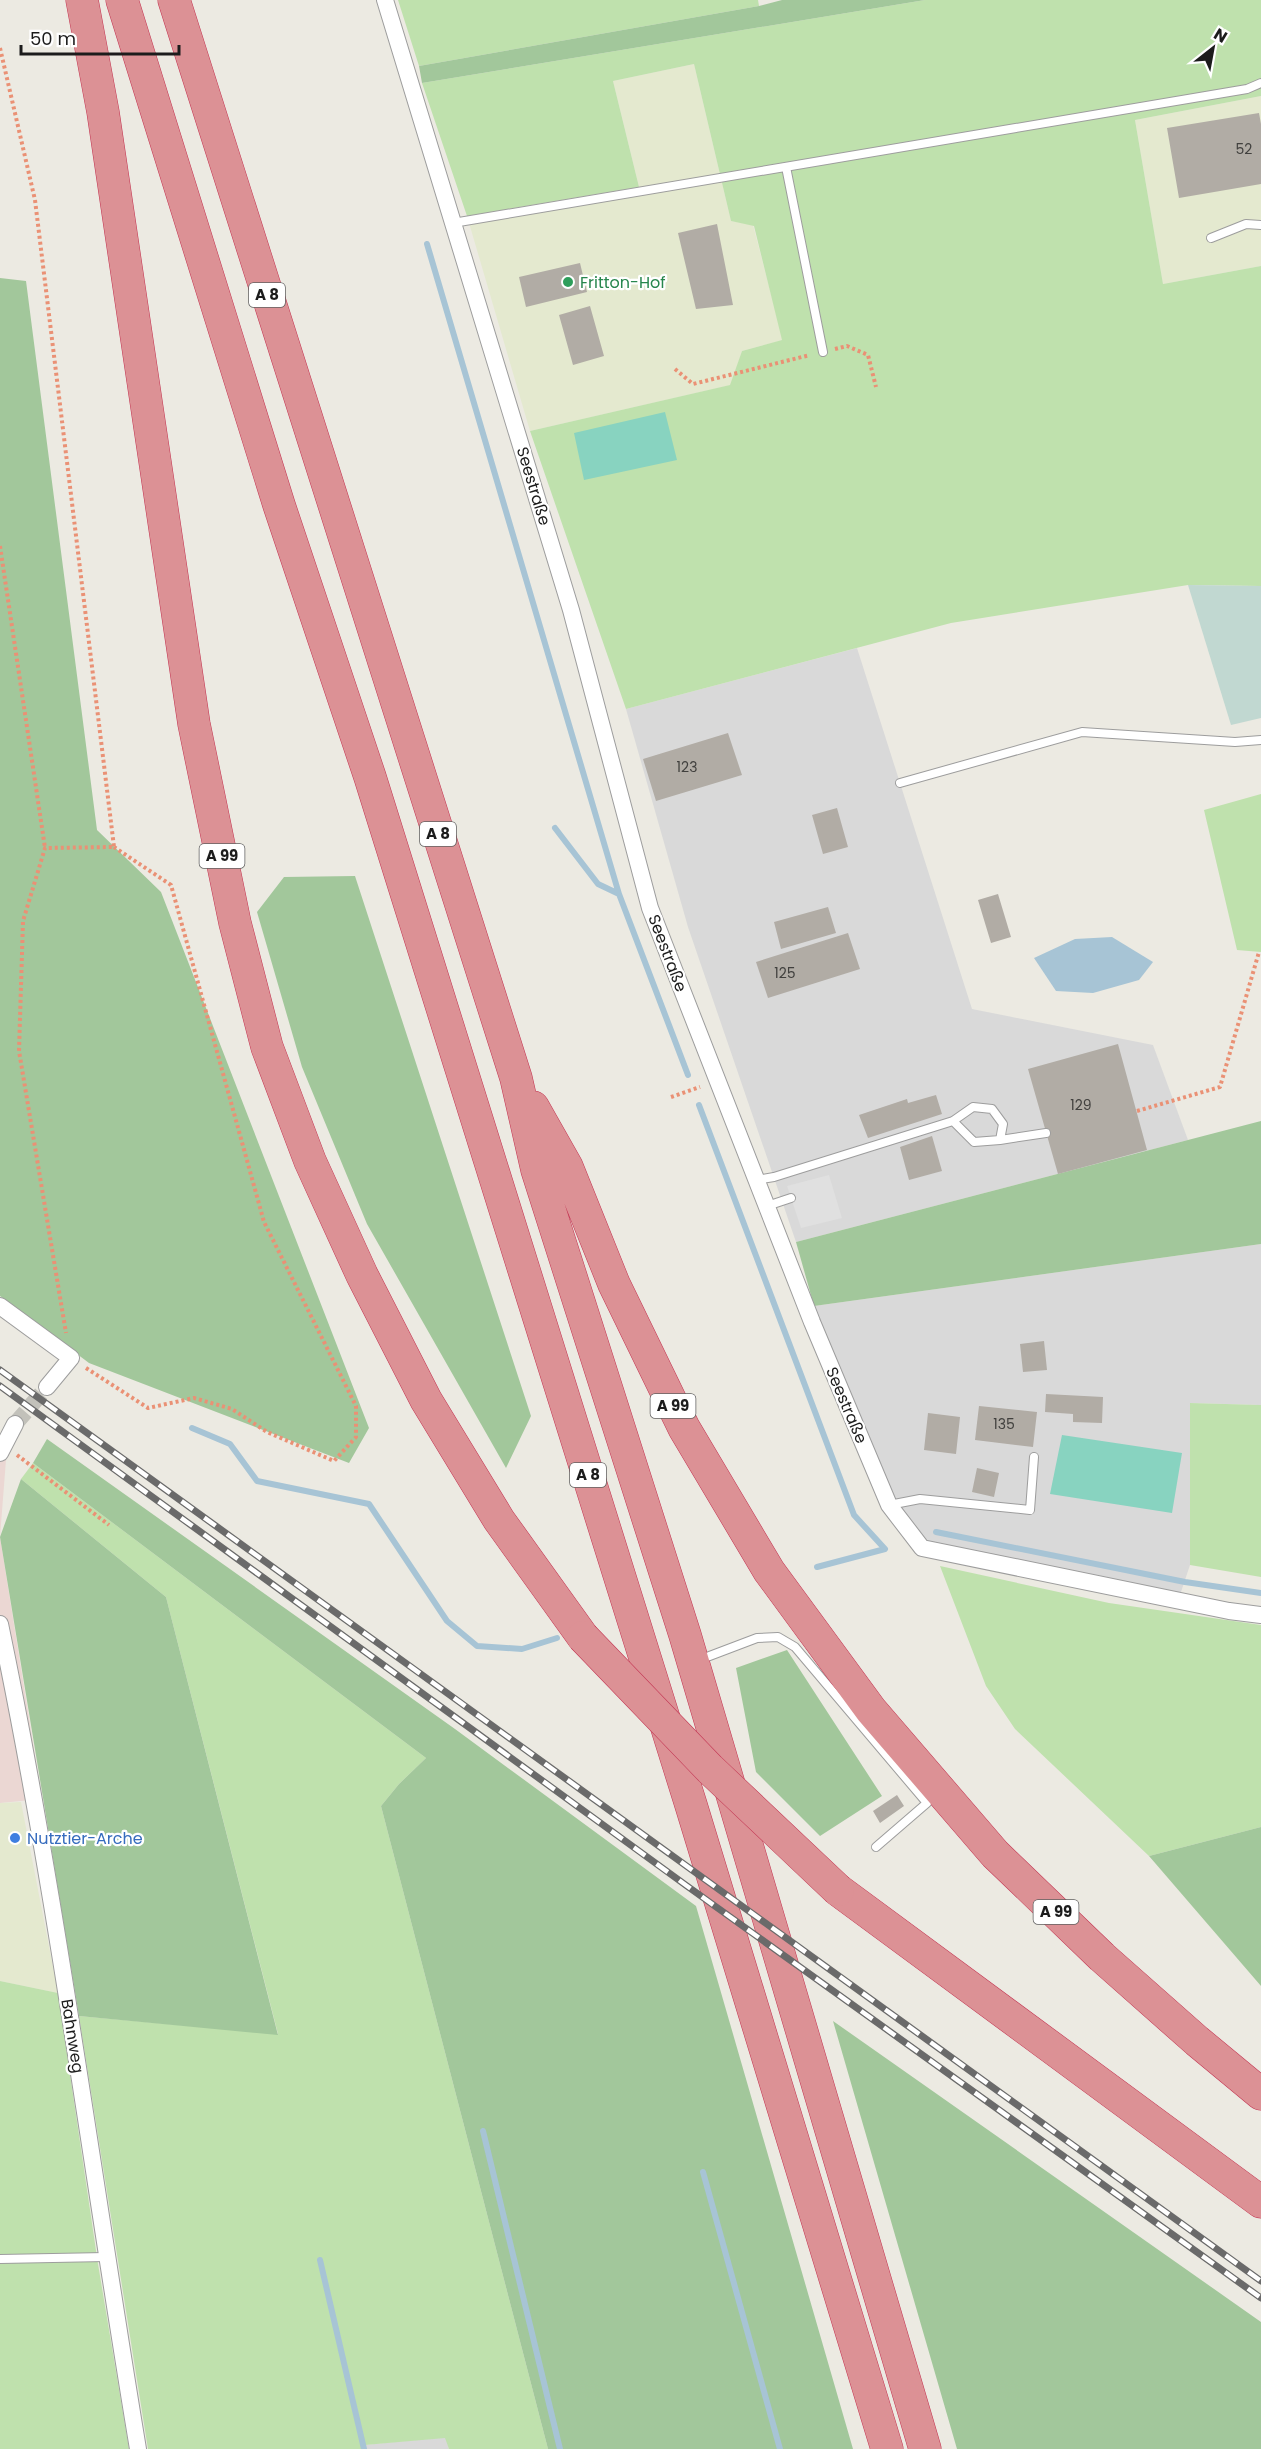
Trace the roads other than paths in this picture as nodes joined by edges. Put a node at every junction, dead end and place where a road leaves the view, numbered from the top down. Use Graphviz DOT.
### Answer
graph roads {
  1 [pos="82,0"];
  2 [pos="122,0"];
  3 [pos="174,0"];
  4 [pos="386,0"];
  5 [pos="1261,83"];
  6 [pos="786,167"];
  7 [pos="453,223"];
  8 [pos="1261,225"];
  9 [pos="1211,238"];
  10 [pos="823,352"];
  11 [pos="1261,740"];
  12 [pos="900,783"];
  13 [pos="516,1078"];
  14 [pos="953,1121"];
  15 [pos="1046,1133"];
  16 [pos="1000,1140"];
  17 [pos="756,1180"];
  18 [pos="791,1198"];
  19 [pos="767,1206"];
  20 [pos="0,1306"];
  21 [pos="46,1387"];
  22 [pos="15,1424"];
  23 [pos="2,1449"];
  24 [pos="1034,1457"];
  25 [pos="889,1505"];
  26 [pos="1261,1615"];
  27 [pos="0,1624"];
  28 [pos="693,1663"];
  29 [pos="876,1847"];
  30 [pos="1261,2094"];
  31 [pos="1261,2202"];
  32 [pos="106,2257"];
  33 [pos="0,2259"];
  34 [pos="138,2449"];
  35 [pos="887,2449"];
  36 [pos="925,2449"];
  1 -- 31 [label="highway, A 99, bridge"];
  2 -- 35 [label="highway, A 8"];
  3 -- 13 [label="highway, A 8"];
  4 -- 7 [label="street, Seestraße"];
  5 -- 6 [label="lane"];
  6 -- 7 [label="lane"];
  6 -- 10 [label="lane"];
  7 -- 17 [label="street, Seestraße"];
  8 -- 9 [label="lane"];
  11 -- 12 [label="lane"];
  13 -- 28 [label="highway, A 8"];
  13 -- 30 [label="highway, A 99"];
  14 -- 16 [label="lane"];
  14 -- 16 [label="lane"];
  14 -- 17 [label="lane"];
  15 -- 16 [label="lane"];
  17 -- 19 [label="street, Seestraße"];
  18 -- 19 [label="lane"];
  19 -- 25 [label="street, Seestraße"];
  20 -- 21 [label="street"];
  22 -- 23 [label="street"];
  24 -- 25 [label="lane"];
  25 -- 26 [label="street, Seestraße"];
  27 -- 32 [label="street, Bahnweg"];
  28 -- 29 [label="lane"];
  28 -- 36 [label="highway, A 8"];
  32 -- 33 [label="lane"];
  32 -- 34 [label="street, Bahnweg"];
}
